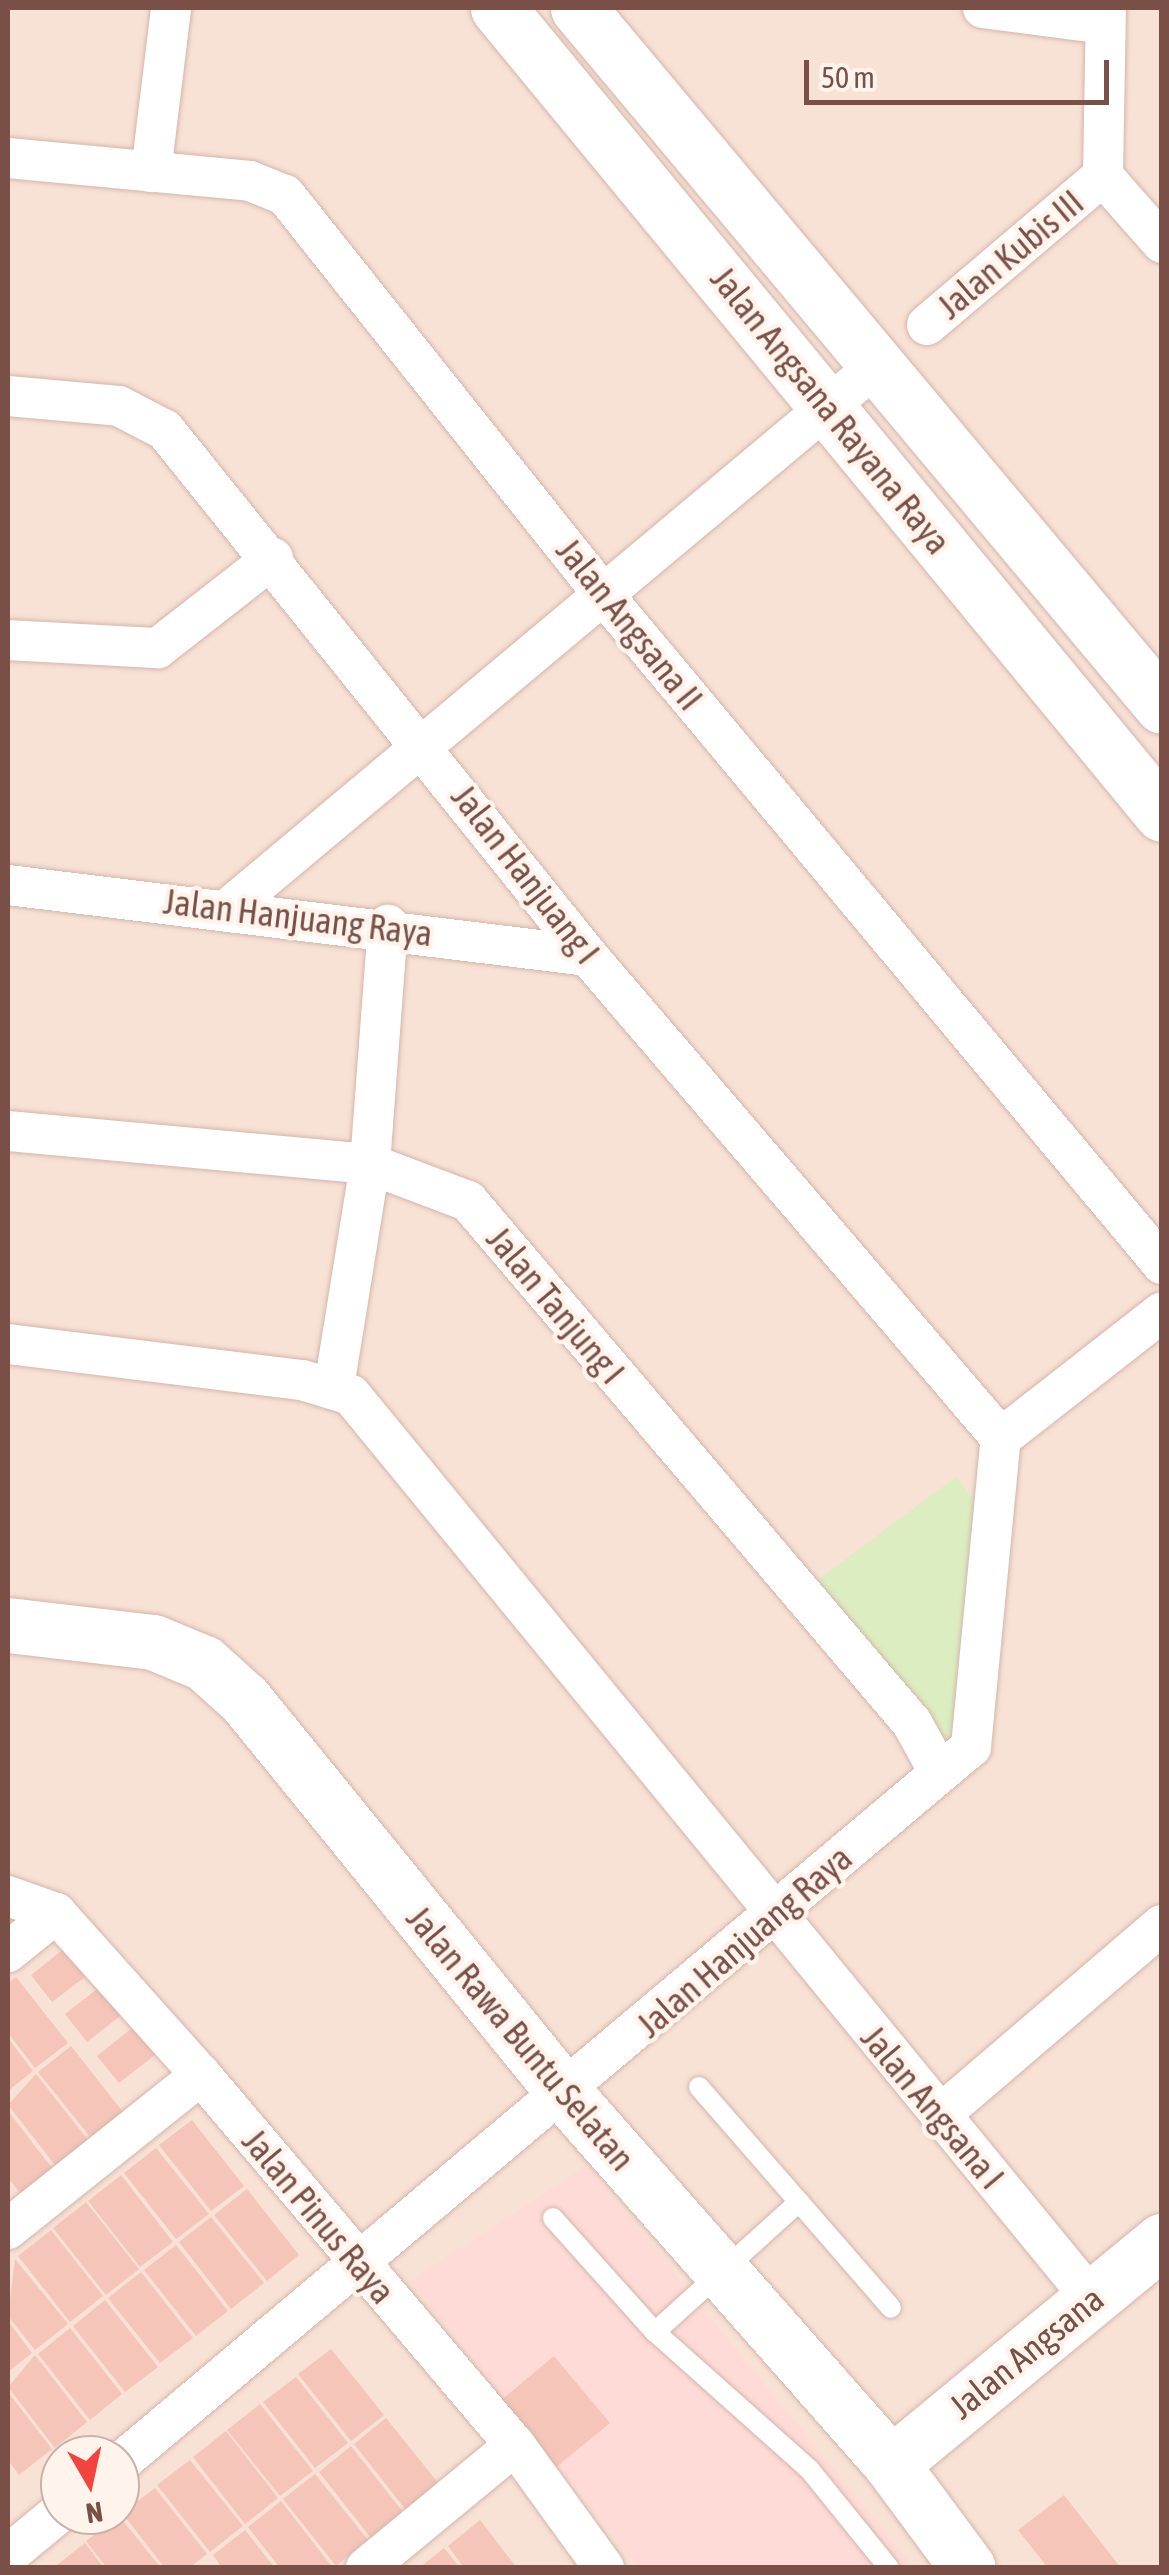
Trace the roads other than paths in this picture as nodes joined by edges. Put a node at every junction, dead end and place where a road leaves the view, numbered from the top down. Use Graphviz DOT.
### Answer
graph roads {
  1 [pos="171,8"];
  2 [pos="498,8"];
  3 [pos="578,8"];
  4 [pos="983,8"];
  5 [pos="1105,16"];
  6 [pos="8,158"];
  7 [pos="151,172"];
  8 [pos="1102,176"];
  9 [pos="1162,243"];
  10 [pos="927,325"];
  11 [pos="880,364"];
  12 [pos="8,396"];
  13 [pos="828,405"];
  14 [pos="273,558"];
  15 [pos="602,593"];
  16 [pos="8,640"];
  17 [pos="1162,706"];
  18 [pos="424,744"];
  19 [pos="1162,814"];
  20 [pos="8,885"];
  21 [pos="230,907"];
  22 [pos="388,925"];
  23 [pos="588,956"];
  24 [pos="8,1131"];
  25 [pos="370,1164"];
  26 [pos="1162,1264"];
  27 [pos="1162,1312"];
  28 [pos="8,1344"];
  29 [pos="334,1387"];
  30 [pos="1001,1438"];
  31 [pos="8,1624"];
  32 [pos="939,1772"];
  33 [pos="8,1896"];
  34 [pos="56,1913"];
  35 [pos="775,1914"];
  36 [pos="1162,1925"];
  37 [pos="8,1952"];
  38 [pos="201,2074"];
  39 [pos="699,2087"];
  40 [pos="566,2095"];
  41 [pos="940,2115"];
  42 [pos="799,2202"];
  43 [pos="554,2218"];
  44 [pos="8,2229"];
  45 [pos="1162,2241"];
  46 [pos="360,2266"];
  47 [pos="720,2274"];
  48 [pos="1092,2299"];
  49 [pos="891,2308"];
  50 [pos="655,2332"];
  51 [pos="515,2445"];
  52 [pos="140,2447"];
  53 [pos="891,2464"];
  54 [pos="40,2529"];
  55 [pos="8,2555"];
  56 [pos="366,2568"];
  57 [pos="604,2568"];
  58 [pos="888,2568"];
  59 [pos="968,2568"];
  1 -- 7 [label="street"];
  2 -- 13 [label="street, Jalan Angsana Rayana Raya"];
  3 -- 11 [label="street, Jalan Angsana Rayana Raya"];
  4 -- 5 [label="street"];
  5 -- 8 [label="street, Jalan Kubis III"];
  6 -- 7 [label="street, Jalan Angsana II"];
  7 -- 15 [label="street, Jalan Angsana II"];
  8 -- 9 [label="street"];
  8 -- 10 [label="street, Jalan Kubis III"];
  11 -- 13 [label="street"];
  11 -- 17 [label="street, Jalan Angsana Rayana Raya"];
  12 -- 14 [label="street, Jalan Hanjuang I"];
  13 -- 15 [label="street"];
  13 -- 19 [label="street, Jalan Angsana Rayana Raya"];
  14 -- 16 [label="street"];
  14 -- 18 [label="street, Jalan Hanjuang I"];
  15 -- 18 [label="street"];
  15 -- 26 [label="street, Jalan Angsana II"];
  18 -- 21 [label="street"];
  18 -- 23 [label="street, Jalan Hanjuang I"];
  20 -- 21 [label="street, Jalan Hanjuang Raya"];
  21 -- 22 [label="street, Jalan Hanjuang Raya"];
  22 -- 23 [label="street, Jalan Hanjuang Raya"];
  22 -- 25 [label="street"];
  23 -- 30 [label="street, Jalan Hanjuang I"];
  24 -- 25 [label="street, Jalan Tanjung I"];
  25 -- 29 [label="street"];
  25 -- 32 [label="street, Jalan Tanjung I"];
  27 -- 30 [label="street"];
  28 -- 29 [label="street"];
  29 -- 35 [label="street, Jalan Angsana I"];
  30 -- 32 [label="street, Jalan Hanjuang Raya"];
  31 -- 40 [label="street, Jalan Rawa Buntu Selatan"];
  32 -- 35 [label="street, Jalan Hanjuang Raya"];
  33 -- 34 [label="street, Jalan Pinus Raya"];
  34 -- 37 [label="street"];
  34 -- 38 [label="street, Jalan Pinus Raya"];
  35 -- 40 [label="street, Jalan Hanjuang Raya"];
  35 -- 41 [label="street, Jalan Angsana I"];
  36 -- 41 [label="street"];
  38 -- 44 [label="street"];
  38 -- 46 [label="street, Jalan Pinus Raya"];
  39 -- 42 [label="lane"];
  40 -- 46 [label="street, Jalan Hanjuang Raya"];
  40 -- 47 [label="street, Jalan Rawa Buntu Selatan"];
  41 -- 48 [label="street, Jalan Angsana I"];
  42 -- 47 [label="lane"];
  42 -- 49 [label="lane"];
  43 -- 50 [label="lane"];
  45 -- 48 [label="street, Jalan Angsana"];
  46 -- 51 [label="street, Jalan Pinus Raya"];
  46 -- 52 [label="street, Jalan Hanjuang Raya"];
  47 -- 50 [label="lane"];
  47 -- 53 [label="street, Jalan Rawa Buntu Selatan"];
  48 -- 53 [label="street, Jalan Angsana"];
  50 -- 58 [label="lane"];
  51 -- 56 [label="street"];
  51 -- 57 [label="street, Jalan Pinus Raya"];
  53 -- 59 [label="street, Jalan Rawa Buntu Selatan"];
  54 -- 55 [label="street"];
}
